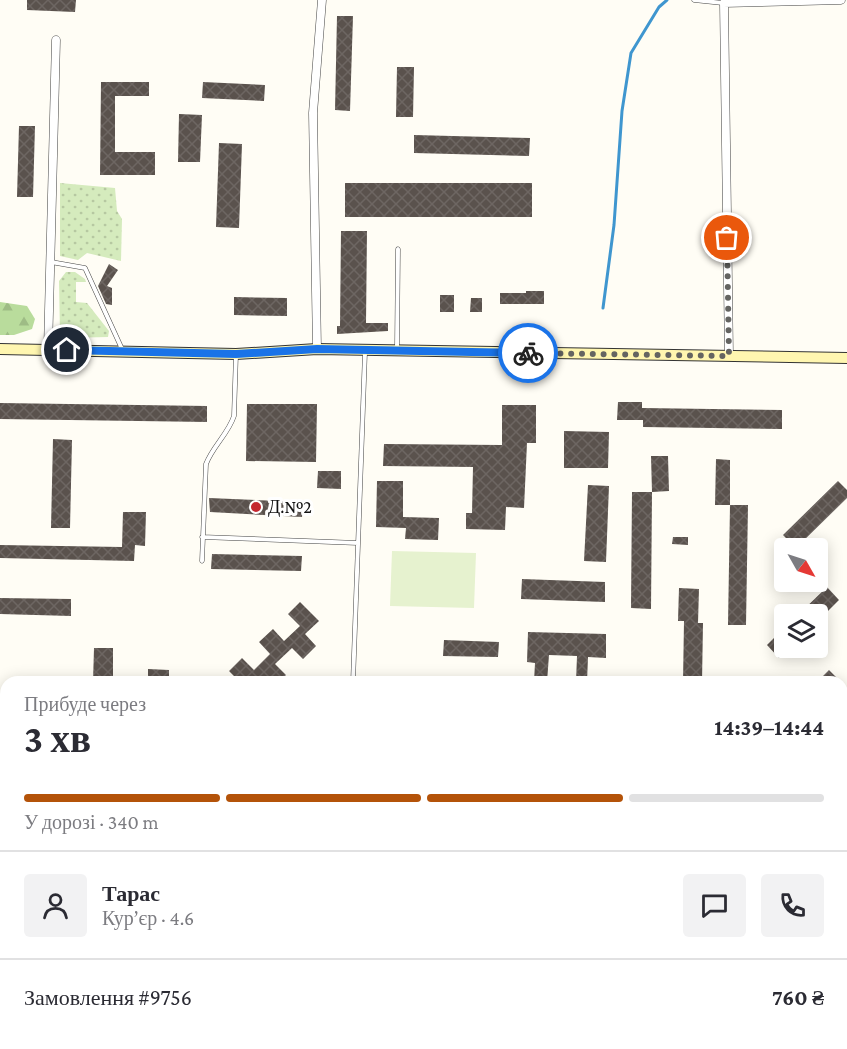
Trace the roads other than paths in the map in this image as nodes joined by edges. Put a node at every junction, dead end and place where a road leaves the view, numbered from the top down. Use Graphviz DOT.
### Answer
graph roads {
  1 [pos="322,0"];
  2 [pos="694,0"];
  3 [pos="841,0"];
  4 [pos="724,3"];
  5 [pos="56,40"];
  6 [pos="398,249"];
  7 [pos="50,262"];
  8 [pos="0,349"];
  9 [pos="317,349"];
  10 [pos="48,350"];
  11 [pos="123,350"];
  12 [pos="365,351"];
  13 [pos="397,351"];
  14 [pos="236,354"];
  15 [pos="729,356"];
  16 [pos="847,357"];
  17 [pos="202,537"];
  18 [pos="358,543"];
  19 [pos="202,561"];
  20 [pos="353,676"];
  1 -- 9 [label="street"];
  2 -- 4 [label="lane"];
  3 -- 4 [label="street"];
  4 -- 15 [label="street"];
  5 -- 7 [label="street"];
  6 -- 13 [label="lane"];
  7 -- 10 [label="street"];
  7 -- 11 [label="lane"];
  8 -- 10 [label="main road"];
  9 -- 12 [label="main road"];
  9 -- 14 [label="main road"];
  10 -- 11 [label="main road"];
  11 -- 14 [label="main road"];
  12 -- 13 [label="main road"];
  12 -- 18 [label="lane"];
  13 -- 15 [label="main road"];
  14 -- 17 [label="lane"];
  15 -- 16 [label="main road"];
  17 -- 18 [label="lane"];
  17 -- 19 [label="lane"];
  18 -- 20 [label="lane"];
}
